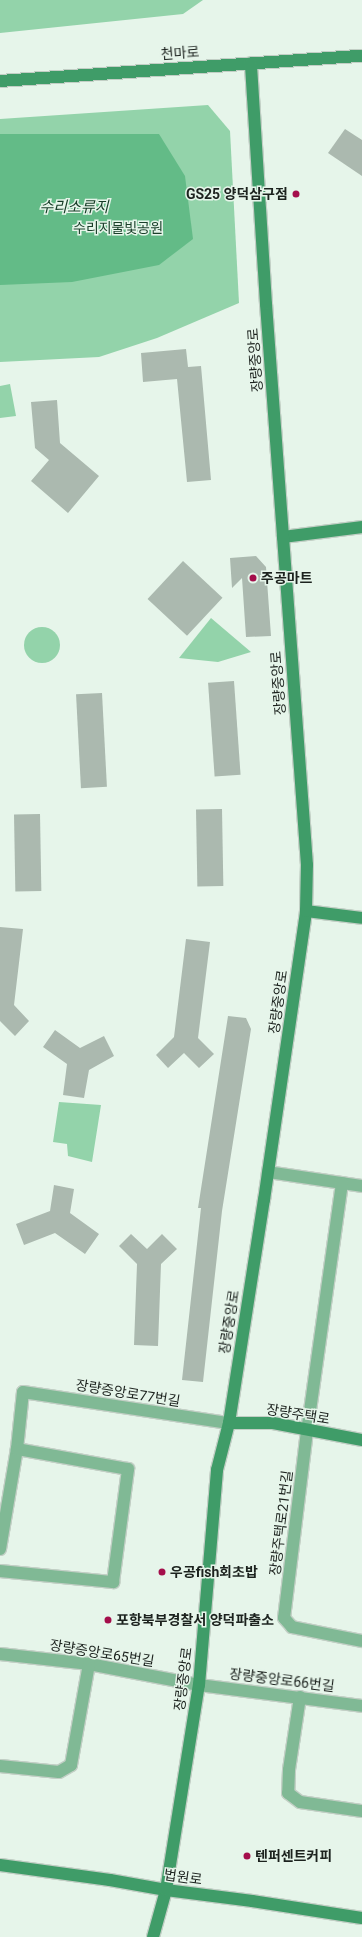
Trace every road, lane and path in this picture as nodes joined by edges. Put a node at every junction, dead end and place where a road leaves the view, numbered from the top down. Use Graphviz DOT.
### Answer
graph roads {
  1 [pos="362,56"];
  2 [pos="251,63"];
  3 [pos="0,81"];
  4 [pos="362,527"];
  5 [pos="283,537"];
  6 [pos="306,911"];
  7 [pos="362,918"];
  8 [pos="268,1172"];
  9 [pos="342,1183"];
  10 [pos="362,1186"];
  11 [pos="229,1423"];
  12 [pos="307,1431"];
  13 [pos="362,1440"];
  14 [pos="17,1449"];
  15 [pos="0,1549"];
  16 [pos="0,1571"];
  17 [pos="362,1641"];
  18 [pos="0,1654"];
  19 [pos="89,1664"];
  20 [pos="199,1685"];
  21 [pos="300,1697"];
  22 [pos="362,1706"];
  23 [pos="0,1766"];
  24 [pos="362,1811"];
  25 [pos="0,1865"];
  26 [pos="166,1890"];
  27 [pos="362,1918"];
  28 [pos="153,1937"];
  1 -- 2 [label="street, 천마로"];
  2 -- 3 [label="street, 천마로"];
  2 -- 5 [label="street, 장량중앙로"];
  4 -- 5 [label="street"];
  5 -- 6 [label="street, 장량중앙로"];
  6 -- 7 [label="street"];
  6 -- 8 [label="street, 장량중앙로"];
  8 -- 9 [label="street"];
  8 -- 11 [label="street, 장량중앙로"];
  9 -- 10 [label="street"];
  9 -- 12 [label="street, 장량주택로21번길"];
  11 -- 12 [label="street, 장량주택로"];
  11 -- 14 [label="street, 장량중앙로77번길"];
  11 -- 20 [label="street, 장량중앙로"];
  12 -- 13 [label="street, 장량주택로"];
  12 -- 17 [label="street, 장량주택로21번길"];
  14 -- 15 [label="street"];
  14 -- 16 [label="street"];
  18 -- 19 [label="street, 장량중앙로65번길"];
  19 -- 20 [label="street, 장량중앙로65번길"];
  19 -- 23 [label="street"];
  20 -- 21 [label="street, 장량중앙로66번길"];
  20 -- 26 [label="street, 장량중앙로"];
  21 -- 22 [label="street, 장량중앙로66번길"];
  21 -- 24 [label="street"];
  25 -- 26 [label="street, 법원로"];
  26 -- 27 [label="street, 법원로"];
  26 -- 28 [label="street, 장량중앙로"];
}
